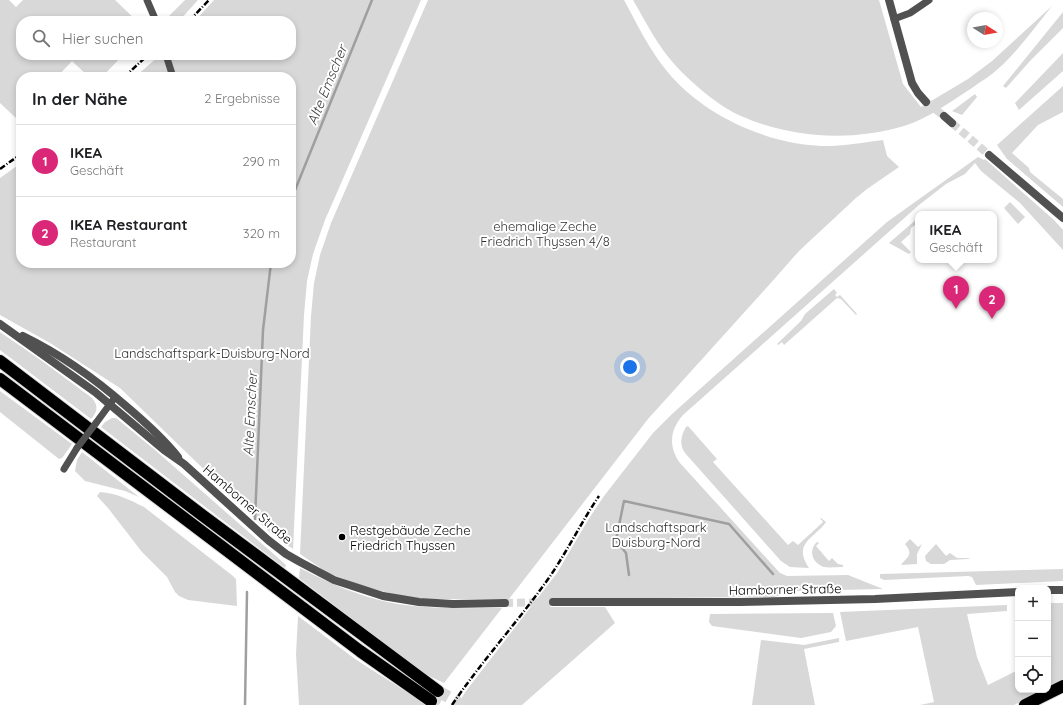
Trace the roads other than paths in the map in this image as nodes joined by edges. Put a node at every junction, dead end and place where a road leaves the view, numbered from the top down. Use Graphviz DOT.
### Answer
graph roads {
  1 [pos="148,0"];
  2 [pos="889,0"];
  3 [pos="928,0"];
  4 [pos="154,16"];
  5 [pos="894,19"];
  6 [pos="168,60"];
  7 [pos="171,72"];
  8 [pos="926,102"];
  9 [pos="944,116"];
  10 [pos="952,123"];
  11 [pos="989,155"];
  12 [pos="1063,218"];
  13 [pos="1,324"];
  14 [pos="0,361"];
  15 [pos="0,379"];
  16 [pos="116,397"];
  17 [pos="110,405"];
  18 [pos="184,464"];
  19 [pos="64,469"];
  20 [pos="1051,590"];
  21 [pos="1063,590"];
  22 [pos="1015,592"];
  23 [pos="552,602"];
  24 [pos="505,603"];
  25 [pos="1063,686"];
  26 [pos="1024,705"];
  1 -- 4 [label="street"];
  2 -- 5 [label="street"];
  3 -- 5 [label="street"];
  5 -- 8 [label="street"];
  6 -- 7 [label="street"];
  9 -- 10 [label="street"];
  11 -- 12 [label="street"];
  13 -- 16 [label="street, Hamborner Straße"];
  13 -- 17 [label="street, Hamborner Straße"];
  14 -- 15 [label="highway"];
  16 -- 17 [label="street"];
  16 -- 18 [label="street, Hamborner Straße"];
  17 -- 18 [label="street, Hamborner Straße"];
  17 -- 19 [label="street, bridge"];
  18 -- 24 [label="street, Hamborner Straße"];
  20 -- 21 [label="street"];
  22 -- 23 [label="street, Hamborner Straße"];
  25 -- 26 [label="highway"];
}
